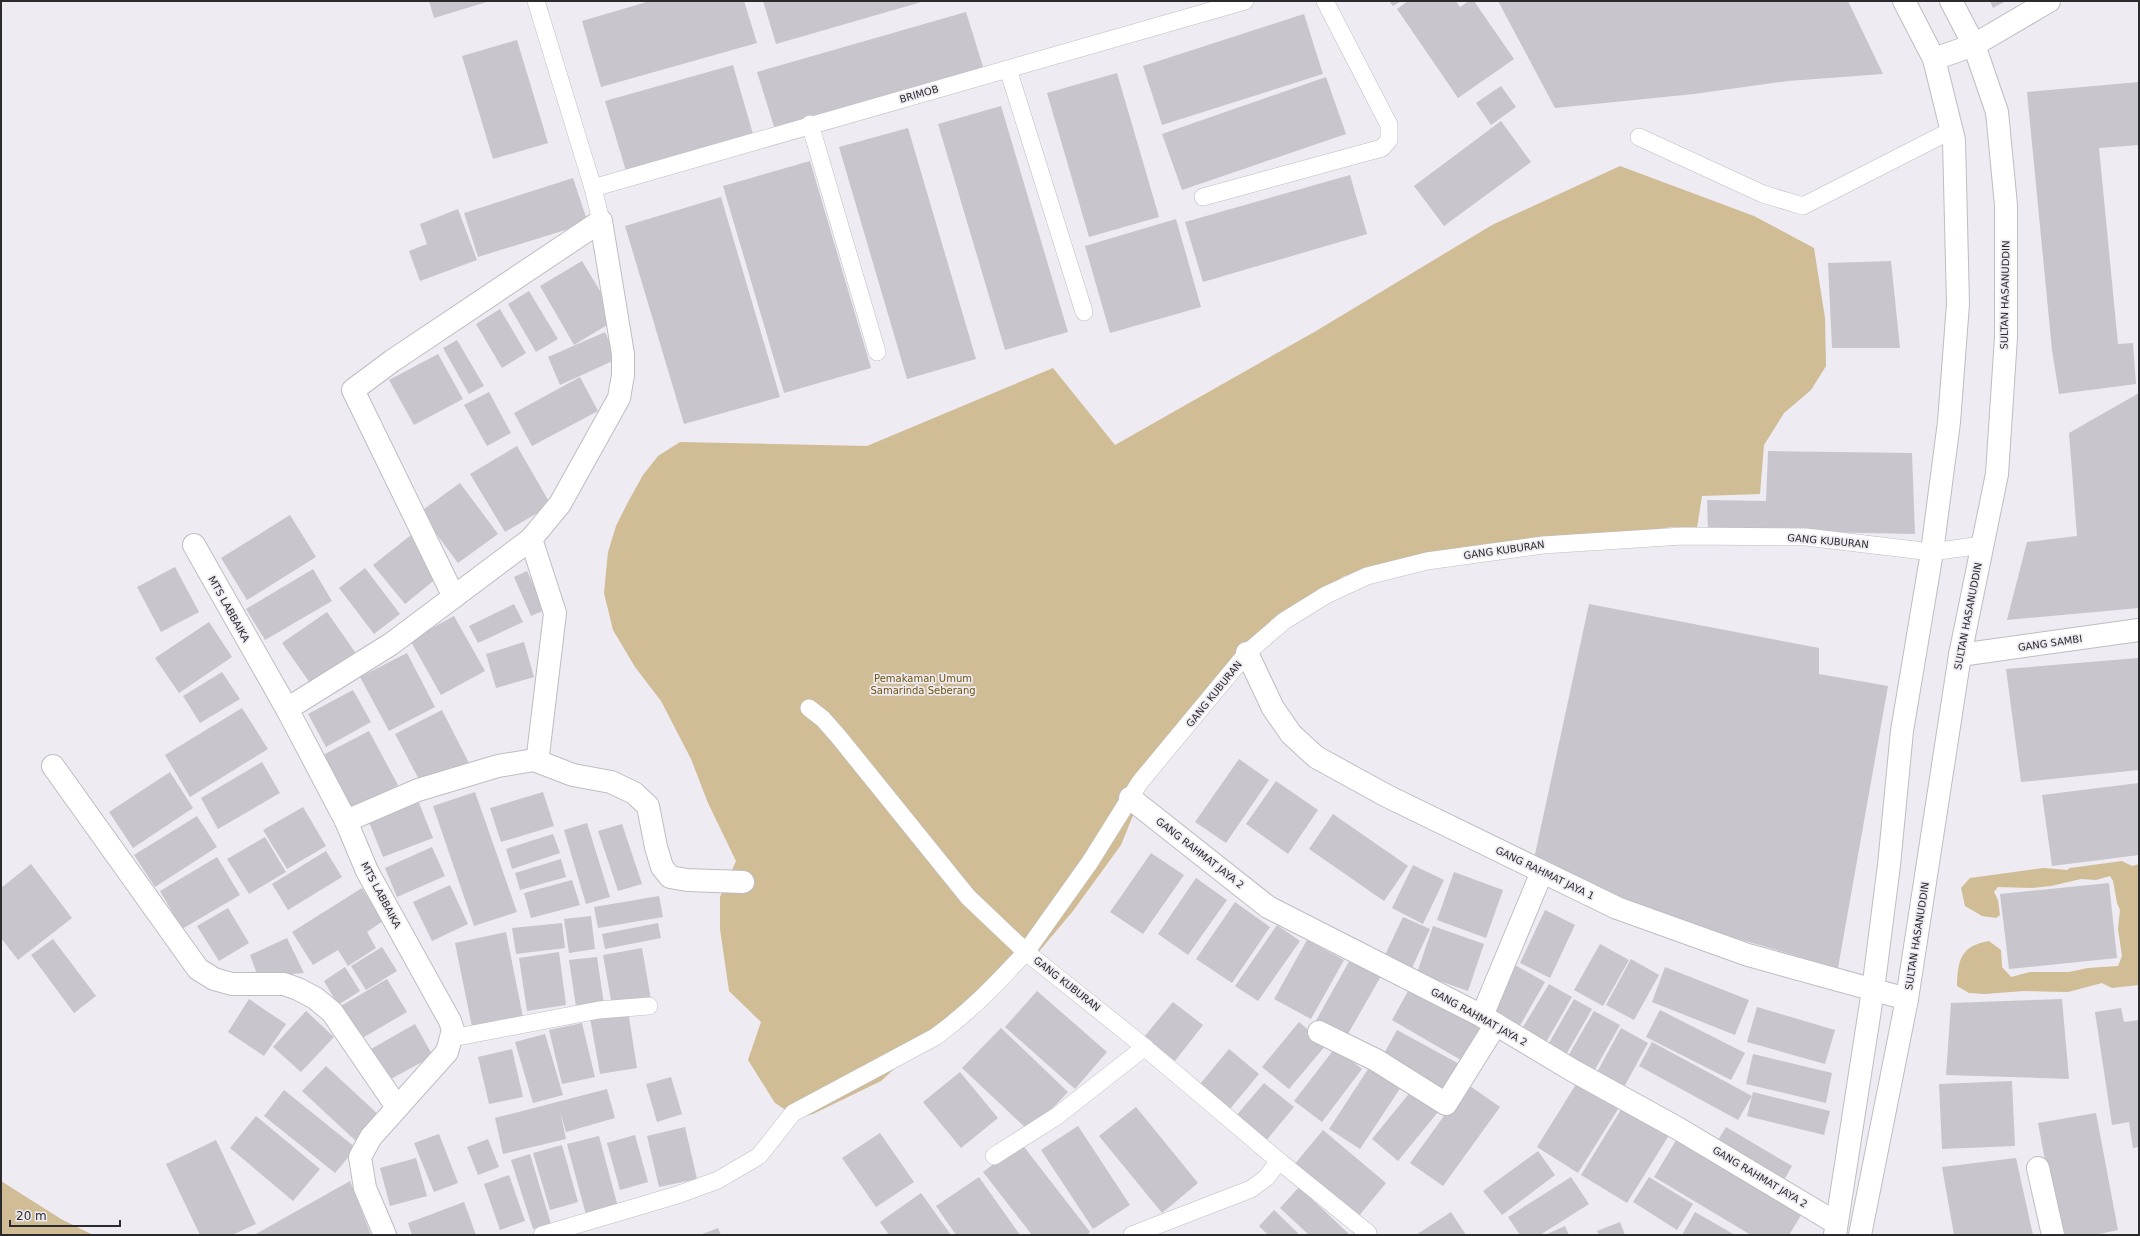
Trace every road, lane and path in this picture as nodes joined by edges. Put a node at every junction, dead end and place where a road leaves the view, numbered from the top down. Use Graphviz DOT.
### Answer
graph roads {
  1 [pos="1245,1"];
  2 [pos="1325,1"];
  3 [pos="1904,1"];
  4 [pos="1951,1"];
  5 [pos="2049,1"];
  6 [pos="540,2"];
  7 [pos="1974,45"];
  8 [pos="1934,59"];
  9 [pos="1008,69"];
  10 [pos="810,124"];
  11 [pos="1952,130"];
  12 [pos="1638,137"];
  13 [pos="593,188"];
  14 [pos="1203,197"];
  15 [pos="601,221"];
  16 [pos="1084,312"];
  17 [pos="877,352"];
  18 [pos="531,539"];
  19 [pos="194,545"];
  20 [pos="1982,545"];
  21 [pos="1932,552"];
  22 [pos="454,597"];
  23 [pos="2139,630"];
  24 [pos="1247,653"];
  25 [pos="1960,655"];
  26 [pos="809,708"];
  27 [pos="287,709"];
  28 [pos="534,760"];
  29 [pos="53,766"];
  30 [pos="1130,798"];
  31 [pos="346,821"];
  32 [pos="1542,872"];
  33 [pos="743,882"];
  34 [pos="1026,952"];
  35 [pos="1873,990"];
  36 [pos="1907,999"];
  37 [pos="649,1006"];
  38 [pos="1489,1020"];
  39 [pos="1319,1032"];
  40 [pos="452,1038"];
  41 [pos="1145,1048"];
  42 [pos="397,1108"];
  43 [pos="994,1156"];
  44 [pos="1279,1161"];
  45 [pos="2038,1168"];
  46 [pos="1836,1229"];
  47 [pos="1368,1234"];
  48 [pos="385,1235"];
  49 [pos="542,1235"];
  50 [pos="1132,1235"];
  51 [pos="1860,1235"];
  52 [pos="2053,1235"];
  1 -- 9 [label="lane, BRIMOB"];
  2 -- 14 [label="lane"];
  3 -- 8 [label="street"];
  4 -- 7 [label="street, SULTAN HASANUDDIN"];
  5 -- 7 [label="street"];
  6 -- 13 [label="lane"];
  7 -- 8 [label="street"];
  7 -- 20 [label="street, SULTAN HASANUDDIN"];
  8 -- 11 [label="street"];
  9 -- 10 [label="lane, BRIMOB"];
  9 -- 16 [label="lane"];
  10 -- 13 [label="lane, BRIMOB"];
  10 -- 17 [label="lane"];
  11 -- 12 [label="lane"];
  11 -- 21 [label="street"];
  13 -- 15 [label="lane"];
  15 -- 18 [label="street"];
  15 -- 22 [label="street"];
  18 -- 22 [label="street"];
  18 -- 28 [label="street"];
  19 -- 27 [label="street, MTS LABBAIKA"];
  20 -- 21 [label="lane, GANG KUBURAN"];
  20 -- 25 [label="street, SULTAN HASANUDDIN"];
  21 -- 24 [label="lane, GANG KUBURAN"];
  21 -- 35 [label="street"];
  22 -- 27 [label="street"];
  23 -- 25 [label="street, GANG SAMBI"];
  24 -- 30 [label="lane, GANG KUBURAN"];
  24 -- 32 [label="street, GANG RAHMAT JAYA 1"];
  25 -- 36 [label="street, SULTAN HASANUDDIN"];
  26 -- 34 [label="lane"];
  27 -- 31 [label="street, MTS LABBAIKA"];
  28 -- 31 [label="street"];
  28 -- 33 [label="street"];
  29 -- 42 [label="street"];
  30 -- 34 [label="lane, GANG KUBURAN"];
  30 -- 38 [label="street, GANG RAHMAT JAYA 2"];
  31 -- 40 [label="street, MTS LABBAIKA"];
  32 -- 35 [label="street, GANG RAHMAT JAYA 1"];
  32 -- 38 [label="street"];
  34 -- 41 [label="lane, GANG KUBURAN"];
  34 -- 49 [label="lane"];
  35 -- 36 [label="street, GANG RAHMAT JAYA 1"];
  35 -- 46 [label="street"];
  36 -- 51 [label="street, SULTAN HASANUDDIN"];
  37 -- 40 [label="lane"];
  38 -- 39 [label="street"];
  38 -- 46 [label="street, GANG RAHMAT JAYA 2"];
  40 -- 42 [label="street"];
  41 -- 43 [label="lane"];
  41 -- 44 [label="lane, GANG KUBURAN"];
  42 -- 48 [label="street"];
  44 -- 47 [label="lane, GANG KUBURAN"];
  44 -- 50 [label="lane"];
  45 -- 52 [label="street"];
}
